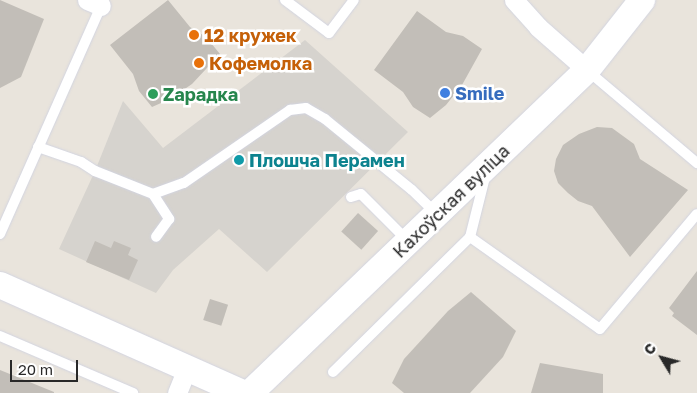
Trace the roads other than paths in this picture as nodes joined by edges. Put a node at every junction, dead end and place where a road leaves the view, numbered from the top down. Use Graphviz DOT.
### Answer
graph roads {
  1 [pos="285,0"];
  2 [pos="354,0"];
  3 [pos="514,0"];
  4 [pos="642,0"];
  5 [pos="94,3"];
  6 [pos="587,70"];
  7 [pos="38,148"];
  8 [pos="697,163"];
  9 [pos="487,166"];
  10 [pos="153,194"];
  11 [pos="351,197"];
  12 [pos="437,214"];
  13 [pos="697,214"];
  14 [pos="0,234"];
  15 [pos="156,237"];
  16 [pos="470,237"];
  17 [pos="408,242"];
  18 [pos="0,286"];
  19 [pos="0,336"];
  20 [pos="187,368"];
  21 [pos="333,372"];
  22 [pos="133,393"];
  23 [pos="177,393"];
  24 [pos="243,393"];
  25 [pos="250,393"];
  1 -- 2 [label="lane"];
  3 -- 6 [label="street"];
  4 -- 6 [label="street, Кахоўская вуліца"];
  5 -- 7 [label="lane"];
  6 -- 8 [label="lane"];
  6 -- 9 [label="street, Кахоўская вуліца"];
  7 -- 10 [label="lane"];
  7 -- 14 [label="lane"];
  9 -- 12 [label="street, Кахоўская вуліца"];
  9 -- 16 [label="lane"];
  10 -- 12 [label="lane"];
  10 -- 15 [label="lane"];
  11 -- 17 [label="lane"];
  12 -- 17 [label="street, Кахоўская вуліца"];
  13 -- 16 [label="lane"];
  16 -- 21 [label="lane"];
  17 -- 25 [label="street, Кахоўская вуліца"];
  18 -- 20 [label="street"];
  19 -- 22 [label="lane"];
  20 -- 23 [label="street"];
  20 -- 24 [label="street"];
}
